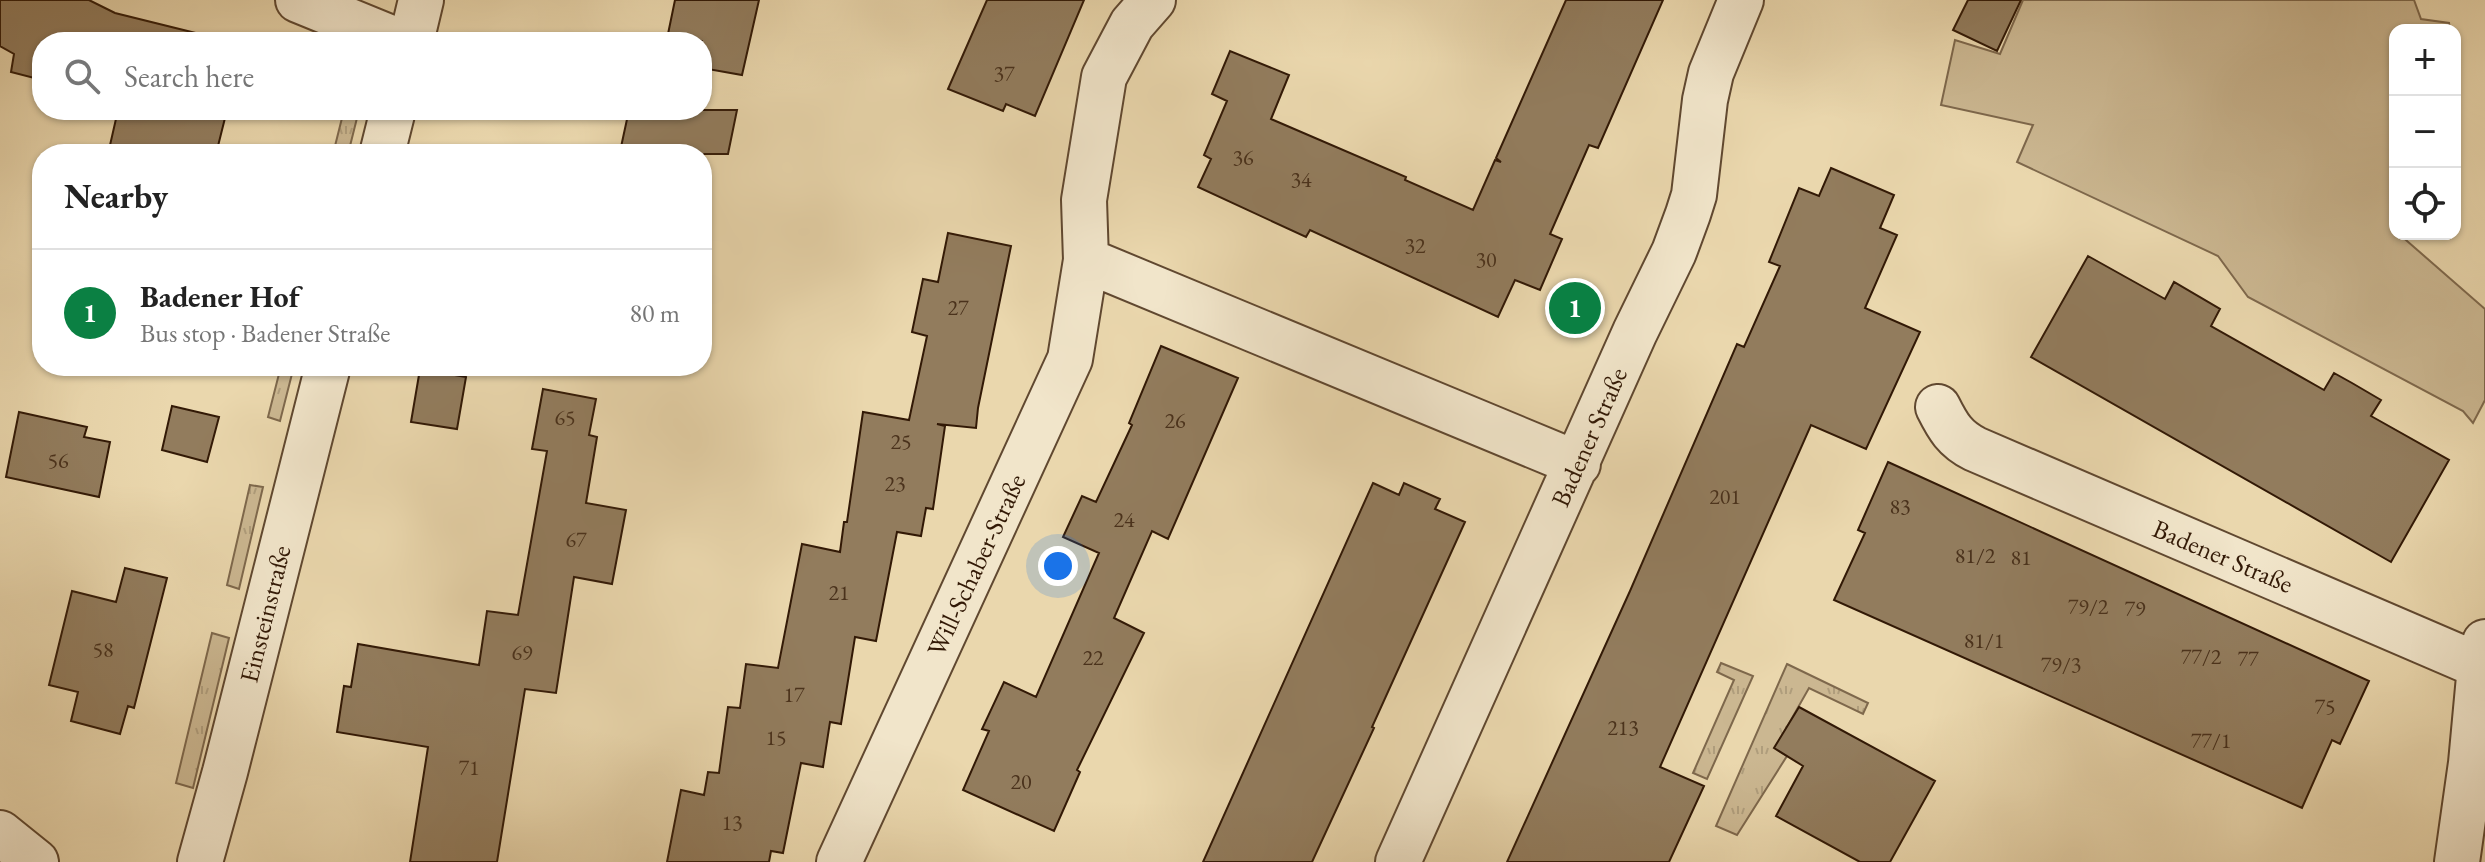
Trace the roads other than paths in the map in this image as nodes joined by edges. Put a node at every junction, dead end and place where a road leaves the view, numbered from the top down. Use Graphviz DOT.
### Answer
graph roads {
  1 [pos="298,0"];
  2 [pos="421,0"];
  3 [pos="1153,0"];
  4 [pos="1741,0"];
  5 [pos="376,32"];
  6 [pos="413,32"];
  7 [pos="390,120"];
  8 [pos="384,144"];
  9 [pos="1086,260"];
  10 [pos="325,376"];
  11 [pos="1938,407"];
  12 [pos="1578,464"];
  13 [pos="2482,654"];
  14 [pos="0,833"];
  15 [pos="36,862"];
  16 [pos="200,862"];
  17 [pos="839,862"];
  18 [pos="1398,862"];
  19 [pos="2457,862"];
  1 -- 5 [label="street"];
  2 -- 6 [label="street"];
  3 -- 9 [label="street, Will-Schaber-Straße"];
  4 -- 12 [label="street, Badener Straße"];
  7 -- 8 [label="street"];
  9 -- 12 [label="street"];
  9 -- 17 [label="street, Will-Schaber-Straße"];
  10 -- 16 [label="street, Einsteinstraße"];
  11 -- 13 [label="street, Badener Straße"];
  12 -- 18 [label="street, Badener Straße"];
  13 -- 19 [label="street, Badener Straße"];
  14 -- 15 [label="street"];
}
